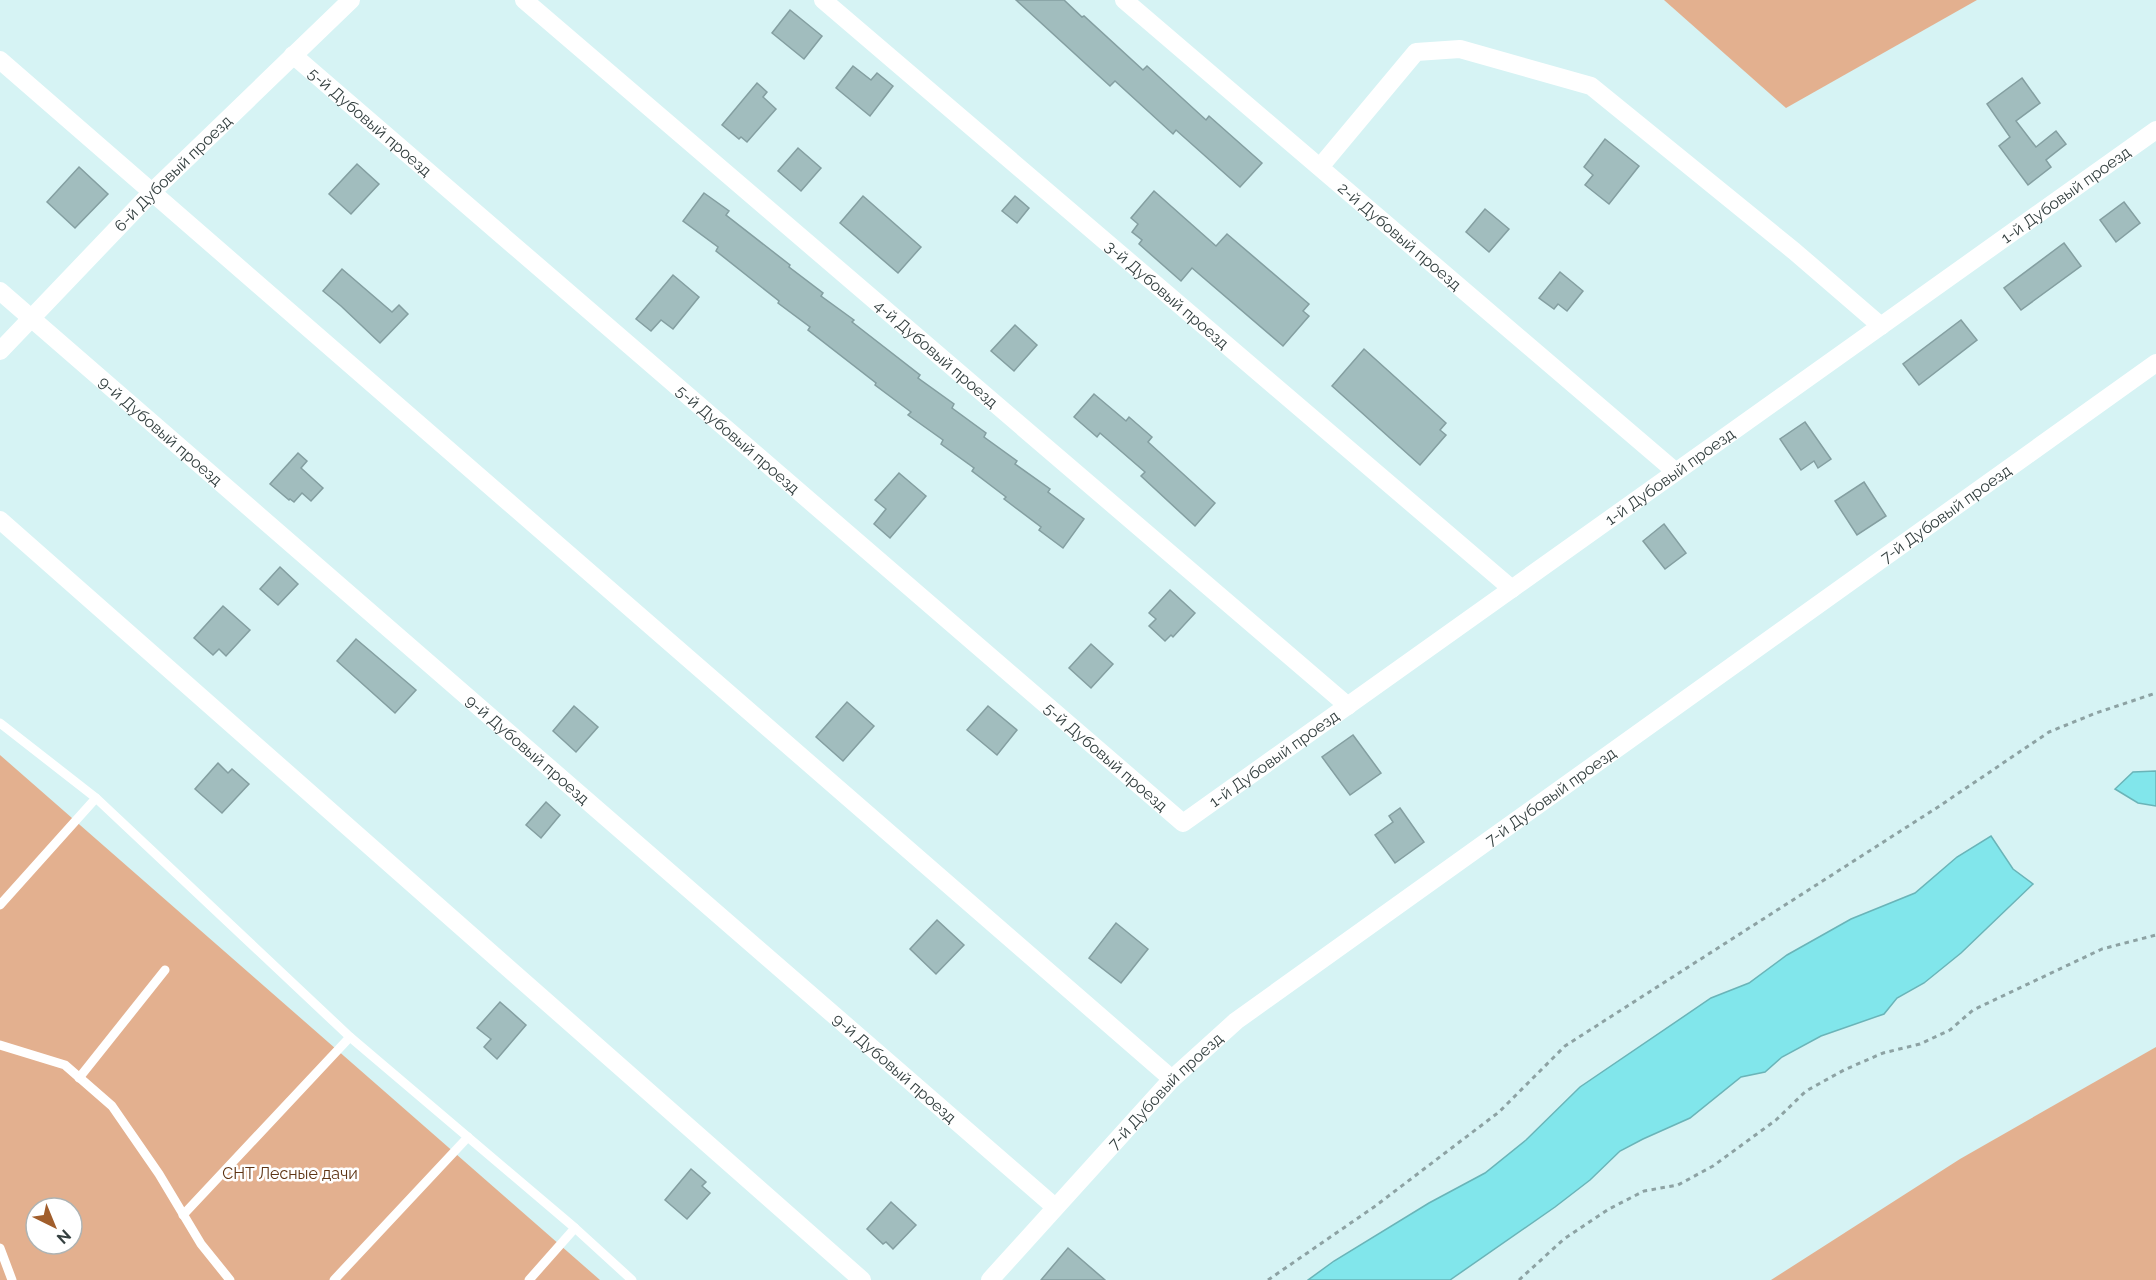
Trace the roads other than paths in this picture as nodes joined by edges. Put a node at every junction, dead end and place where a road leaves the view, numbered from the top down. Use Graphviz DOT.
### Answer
graph roads {
  1 [pos="351,0"];
  2 [pos="524,0"];
  3 [pos="823,0"];
  4 [pos="1124,0"];
  5 [pos="293,55"];
  6 [pos="0,60"];
  7 [pos="2156,130"];
  8 [pos="1320,167"];
  9 [pos="152,192"];
  10 [pos="0,291"];
  11 [pos="31,318"];
  12 [pos="1881,326"];
  13 [pos="0,351"];
  14 [pos="2156,363"];
  15 [pos="1676,472"];
  16 [pos="0,520"];
  17 [pos="1512,589"];
  18 [pos="1348,706"];
  19 [pos="0,723"];
  20 [pos="96,798"];
  21 [pos="1183,823"];
  22 [pos="0,905"];
  23 [pos="165,970"];
  24 [pos="350,1036"];
  25 [pos="0,1045"];
  26 [pos="79,1078"];
  27 [pos="1172,1079"];
  28 [pos="468,1137"];
  29 [pos="1055,1207"];
  30 [pos="183,1215"];
  31 [pos="575,1228"];
  32 [pos="0,1248"];
  33 [pos="12,1280"];
  34 [pos="230,1280"];
  35 [pos="334,1280"];
  36 [pos="529,1280"];
  37 [pos="632,1280"];
  38 [pos="862,1280"];
  39 [pos="990,1280"];
  1 -- 5 [label="street, 6-й Дубовый проезд"];
  2 -- 18 [label="street, 4-й Дубовый проезд"];
  3 -- 17 [label="street, 3-й Дубовый проезд"];
  4 -- 8 [label="street, 2-й Дубовый проезд"];
  5 -- 9 [label="street, 6-й Дубовый проезд"];
  5 -- 21 [label="street, 5-й Дубовый проезд"];
  6 -- 9 [label="street"];
  7 -- 12 [label="street, 1-й Дубовый проезд"];
  8 -- 12 [label="street"];
  8 -- 15 [label="street, 2-й Дубовый проезд"];
  9 -- 11 [label="street, 6-й Дубовый проезд"];
  9 -- 27 [label="street"];
  10 -- 11 [label="street, 9-й Дубовый проезд"];
  11 -- 13 [label="street, 6-й Дубовый проезд"];
  11 -- 29 [label="street, 9-й Дубовый проезд"];
  12 -- 15 [label="street, 1-й Дубовый проезд"];
  14 -- 27 [label="street, 7-й Дубовый проезд"];
  15 -- 17 [label="street, 1-й Дубовый проезд"];
  16 -- 38 [label="street"];
  17 -- 18 [label="street, 1-й Дубовый проезд"];
  18 -- 21 [label="street, 1-й Дубовый проезд"];
  19 -- 20 [label="lane"];
  20 -- 22 [label="lane"];
  20 -- 24 [label="lane"];
  23 -- 26 [label="lane"];
  24 -- 28 [label="lane"];
  24 -- 30 [label="lane"];
  25 -- 26 [label="lane"];
  26 -- 30 [label="lane"];
  27 -- 29 [label="street, 7-й Дубовый проезд"];
  28 -- 31 [label="lane"];
  28 -- 35 [label="lane"];
  29 -- 39 [label="street, 7-й Дубовый проезд"];
  30 -- 34 [label="lane"];
  31 -- 36 [label="lane"];
  31 -- 37 [label="lane"];
  32 -- 33 [label="lane"];
}
